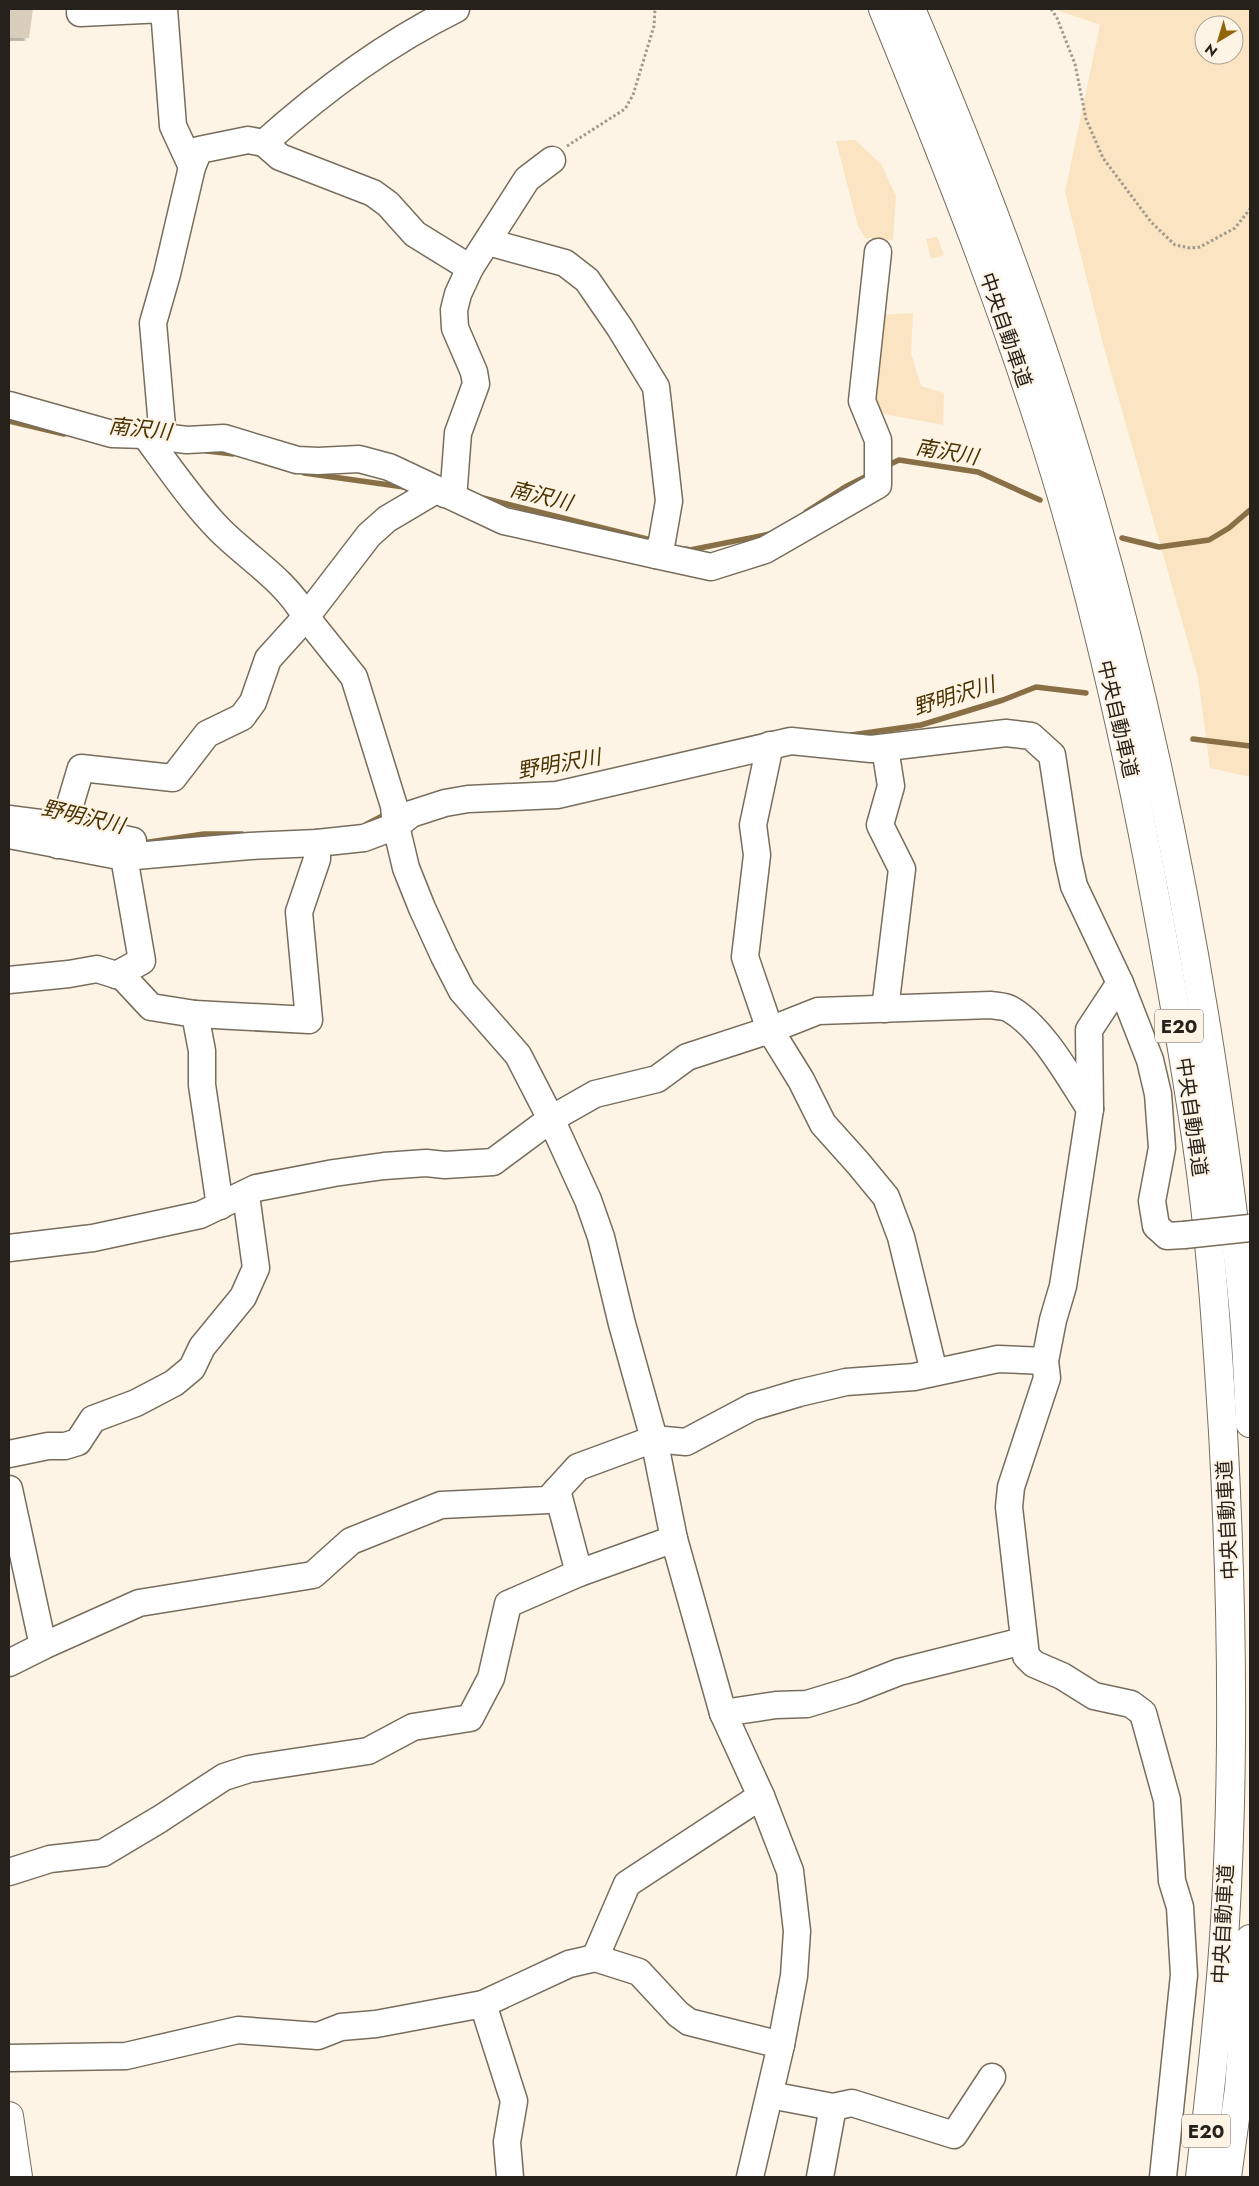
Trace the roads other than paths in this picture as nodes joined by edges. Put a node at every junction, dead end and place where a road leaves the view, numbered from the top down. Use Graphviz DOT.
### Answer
graph roads {
  1 [pos="456,9"];
  2 [pos="883,9"];
  3 [pos="911,9"];
  4 [pos="80,13"];
  5 [pos="264,143"];
  6 [pos="552,160"];
  7 [pos="192,167"];
  8 [pos="488,242"];
  9 [pos="878,252"];
  10 [pos="470,268"];
  11 [pos="9,405"];
  12 [pos="154,436"];
  13 [pos="441,492"];
  14 [pos="656,555"];
  15 [pos="306,617"];
  16 [pos="770,745"];
  17 [pos="885,748"];
  18 [pos="395,816"];
  19 [pos="9,819"];
  20 [pos="9,835"];
  21 [pos="61,836"];
  22 [pos="317,843"];
  23 [pos="124,857"];
  24 [pos="116,975"];
  25 [pos="9,980"];
  26 [pos="1120,983"];
  27 [pos="885,1008"];
  28 [pos="195,1014"];
  29 [pos="770,1030"];
  30 [pos="1090,1108"];
  31 [pos="551,1119"];
  32 [pos="246,1195"];
  33 [pos="220,1206"];
  34 [pos="1250,1228"];
  35 [pos="9,1248"];
  36 [pos="1045,1361"];
  37 [pos="934,1372"];
  38 [pos="1250,1423"];
  39 [pos="654,1439"];
  40 [pos="9,1454"];
  41 [pos="9,1489"];
  42 [pos="557,1490"];
  43 [pos="674,1539"];
  44 [pos="579,1573"];
  45 [pos="1023,1641"];
  46 [pos="43,1646"];
  47 [pos="9,1663"];
  48 [pos="723,1713"];
  49 [pos="761,1796"];
  50 [pos="9,1872"];
  51 [pos="1250,1939"];
  52 [pos="595,1958"];
  53 [pos="483,2004"];
  54 [pos="782,2045"];
  55 [pos="9,2058"];
  56 [pos="992,2077"];
  57 [pos="770,2095"];
  58 [pos="834,2107"];
  59 [pos="9,2116"];
  60 [pos="18,2177"];
  61 [pos="510,2177"];
  62 [pos="750,2177"];
  63 [pos="820,2177"];
  64 [pos="1162,2177"];
  65 [pos="1200,2177"];
  66 [pos="1227,2177"];
  1 -- 5 [label="street"];
  2 -- 65 [label="main road, 中央自動車道 / E20"];
  3 -- 38 [label="main road, 中央自動車道 / E20"];
  4 -- 7 [label="street"];
  5 -- 7 [label="street"];
  5 -- 10 [label="street"];
  6 -- 8 [label="street"];
  7 -- 12 [label="street"];
  8 -- 10 [label="street"];
  8 -- 14 [label="street"];
  9 -- 14 [label="street"];
  10 -- 13 [label="street"];
  11 -- 12 [label="street"];
  12 -- 13 [label="street"];
  12 -- 15 [label="street"];
  13 -- 14 [label="street"];
  13 -- 15 [label="street"];
  15 -- 18 [label="street"];
  15 -- 21 [label="street"];
  16 -- 17 [label="street"];
  16 -- 18 [label="street"];
  16 -- 29 [label="street"];
  17 -- 26 [label="street"];
  17 -- 27 [label="street"];
  18 -- 21 [label="street"];
  18 -- 22 [label="street"];
  18 -- 31 [label="street"];
  19 -- 21 [label="street"];
  20 -- 21 [label="street"];
  21 -- 23 [label="street"];
  22 -- 23 [label="street"];
  22 -- 28 [label="street"];
  23 -- 24 [label="street"];
  24 -- 25 [label="street"];
  24 -- 28 [label="street"];
  26 -- 30 [label="street"];
  26 -- 34 [label="street, bridge"];
  27 -- 29 [label="street"];
  27 -- 30 [label="street"];
  28 -- 33 [label="street"];
  29 -- 31 [label="street"];
  29 -- 37 [label="street"];
  30 -- 36 [label="street"];
  31 -- 32 [label="street"];
  31 -- 39 [label="street"];
  32 -- 33 [label="street"];
  32 -- 40 [label="street"];
  33 -- 35 [label="street"];
  36 -- 37 [label="street"];
  36 -- 45 [label="street"];
  37 -- 39 [label="street"];
  39 -- 42 [label="street"];
  39 -- 43 [label="street"];
  41 -- 46 [label="street"];
  42 -- 44 [label="street"];
  42 -- 46 [label="street"];
  43 -- 44 [label="street"];
  43 -- 48 [label="street"];
  44 -- 50 [label="street"];
  45 -- 48 [label="street"];
  45 -- 64 [label="street"];
  46 -- 47 [label="street"];
  48 -- 49 [label="street"];
  49 -- 52 [label="street"];
  49 -- 54 [label="street"];
  51 -- 66 [label="main road, 中央自動車道 / E20"];
  52 -- 53 [label="street"];
  52 -- 54 [label="street"];
  53 -- 55 [label="street"];
  53 -- 61 [label="street"];
  54 -- 57 [label="street"];
  56 -- 58 [label="street"];
  57 -- 58 [label="street"];
  57 -- 62 [label="street"];
  58 -- 63 [label="street"];
  59 -- 60 [label="main road"];
}
